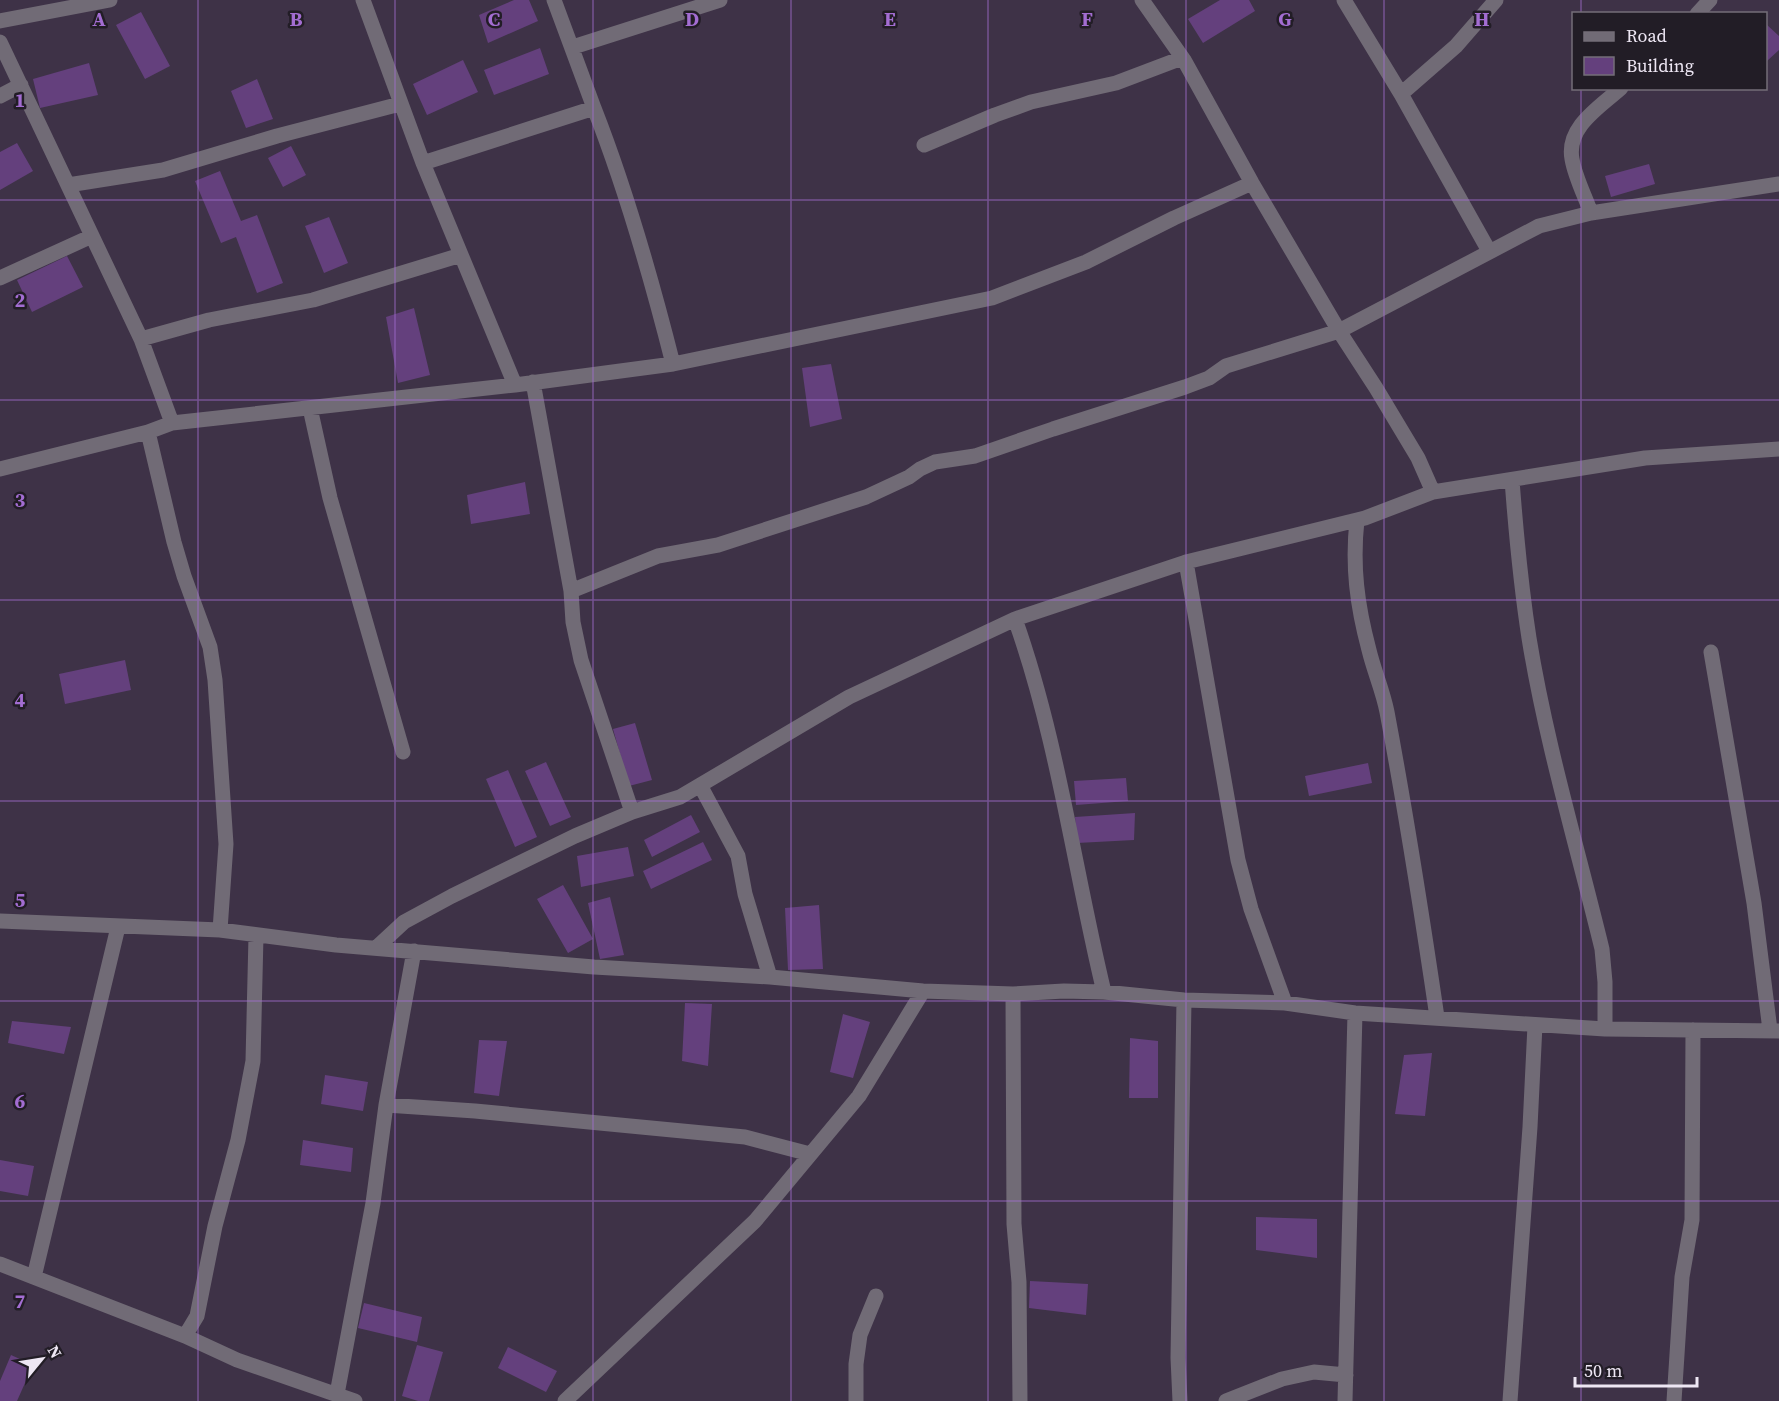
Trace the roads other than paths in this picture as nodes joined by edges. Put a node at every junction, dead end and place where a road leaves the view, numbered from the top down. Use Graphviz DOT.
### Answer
graph roads {
  1 [pos="110,0"];
  2 [pos="363,0"];
  3 [pos="554,0"];
  4 [pos="720,0"];
  5 [pos="1142,0"];
  6 [pos="1344,0"];
  7 [pos="1496,0"];
  8 [pos="1710,0"];
  9 [pos="1699,12"];
  10 [pos="0,21"];
  11 [pos="0,42"];
  12 [pos="573,47"];
  13 [pos="1182,58"];
  14 [pos="21,85"];
  15 [pos="1619,90"];
  16 [pos="1401,94"];
  17 [pos="0,96"];
  18 [pos="400,104"];
  19 [pos="594,108"];
  20 [pos="924,145"];
  21 [pos="423,163"];
  22 [pos="1252,183"];
  23 [pos="1779,184"];
  24 [pos="68,185"];
  25 [pos="1591,213"];
  26 [pos="92,236"];
  27 [pos="1489,252"];
  28 [pos="461,255"];
  29 [pos="0,278"];
  30 [pos="1339,331"];
  31 [pos="141,339"];
  32 [pos="674,364"];
  33 [pos="533,382"];
  34 [pos="515,385"];
  35 [pos="310,408"];
  36 [pos="172,423"];
  37 [pos="148,432"];
  38 [pos="1779,449"];
  39 [pos="0,469"];
  40 [pos="1512,480"];
  41 [pos="1433,492"];
  42 [pos="1358,520"];
  43 [pos="1185,562"];
  44 [pos="571,591"];
  45 [pos="1015,620"];
  46 [pos="1711,652"];
  47 [pos="403,752"];
  48 [pos="700,784"];
  49 [pos="632,812"];
  50 [pos="0,921"];
  51 [pos="118,927"];
  52 [pos="220,930"];
  53 [pos="256,936"];
  54 [pos="377,947"];
  55 [pos="414,951"];
  56 [pos="770,977"];
  57 [pos="923,991"];
  58 [pos="1104,992"];
  59 [pos="1013,994"];
  60 [pos="1184,1000"];
  61 [pos="1285,1003"];
  62 [pos="1355,1013"];
  63 [pos="1437,1017"];
  64 [pos="1535,1025"];
  65 [pos="1605,1029"];
  66 [pos="1693,1030"];
  67 [pos="1775,1030"];
  68 [pos="386,1106"];
  69 [pos="810,1154"];
  70 [pos="0,1264"];
  71 [pos="34,1277"];
  72 [pos="876,1296"];
  73 [pos="185,1336"];
  74 [pos="1346,1375"];
  75 [pos="337,1395"];
  76 [pos="355,1401"];
  77 [pos="565,1401"];
  78 [pos="856,1401"];
  79 [pos="1020,1401"];
  80 [pos="1180,1401"];
  81 [pos="1226,1401"];
  82 [pos="1345,1401"];
  83 [pos="1510,1401"];
  84 [pos="1674,1401"];
  1 -- 10 [label="street"];
  2 -- 18 [label="street"];
  3 -- 12 [label="street"];
  4 -- 12 [label="street"];
  5 -- 13 [label="street"];
  6 -- 16 [label="street"];
  7 -- 16 [label="street"];
  8 -- 9 [label="street"];
  11 -- 14 [label="street"];
  12 -- 19 [label="street"];
  13 -- 20 [label="street"];
  13 -- 22 [label="street"];
  14 -- 17 [label="street"];
  14 -- 24 [label="street"];
  15 -- 25 [label="street"];
  16 -- 27 [label="street"];
  18 -- 21 [label="street"];
  18 -- 24 [label="street"];
  19 -- 21 [label="street"];
  19 -- 32 [label="street"];
  21 -- 28 [label="street"];
  22 -- 30 [label="street"];
  22 -- 32 [label="street"];
  23 -- 25 [label="street"];
  24 -- 26 [label="street"];
  25 -- 27 [label="street"];
  26 -- 29 [label="street"];
  26 -- 31 [label="street"];
  27 -- 30 [label="street"];
  28 -- 31 [label="street"];
  28 -- 34 [label="street"];
  30 -- 41 [label="street"];
  30 -- 44 [label="street"];
  31 -- 36 [label="street"];
  32 -- 33 [label="street"];
  33 -- 34 [label="street"];
  33 -- 44 [label="street"];
  34 -- 35 [label="street"];
  35 -- 36 [label="street"];
  35 -- 47 [label="street"];
  36 -- 37 [label="street"];
  37 -- 39 [label="street"];
  37 -- 52 [label="street"];
  38 -- 40 [label="street"];
  40 -- 41 [label="street"];
  40 -- 65 [label="street"];
  41 -- 42 [label="street"];
  42 -- 43 [label="street"];
  42 -- 63 [label="street"];
  43 -- 45 [label="street"];
  43 -- 61 [label="street"];
  44 -- 49 [label="street"];
  45 -- 48 [label="street"];
  45 -- 58 [label="street"];
  46 -- 67 [label="street"];
  48 -- 49 [label="street"];
  48 -- 56 [label="street"];
  49 -- 54 [label="street"];
  50 -- 51 [label="street"];
  51 -- 52 [label="street"];
  51 -- 71 [label="street"];
  52 -- 53 [label="street"];
  53 -- 54 [label="street"];
  53 -- 73 [label="street"];
  54 -- 55 [label="street"];
  55 -- 56 [label="street"];
  55 -- 68 [label="street"];
  56 -- 57 [label="street"];
  57 -- 59 [label="street"];
  57 -- 69 [label="street"];
  58 -- 59 [label="street"];
  58 -- 60 [label="street"];
  59 -- 79 [label="street"];
  60 -- 61 [label="street"];
  60 -- 80 [label="street"];
  61 -- 62 [label="street"];
  62 -- 63 [label="street"];
  62 -- 74 [label="street"];
  63 -- 64 [label="street"];
  64 -- 65 [label="street"];
  64 -- 83 [label="street"];
  65 -- 66 [label="street"];
  66 -- 67 [label="street"];
  66 -- 84 [label="street"];
  68 -- 69 [label="street"];
  68 -- 75 [label="street"];
  69 -- 77 [label="street"];
  70 -- 71 [label="street"];
  71 -- 73 [label="street"];
  72 -- 78 [label="street"];
  73 -- 75 [label="street"];
  74 -- 81 [label="street"];
  74 -- 82 [label="street"];
  75 -- 76 [label="street"];
}
